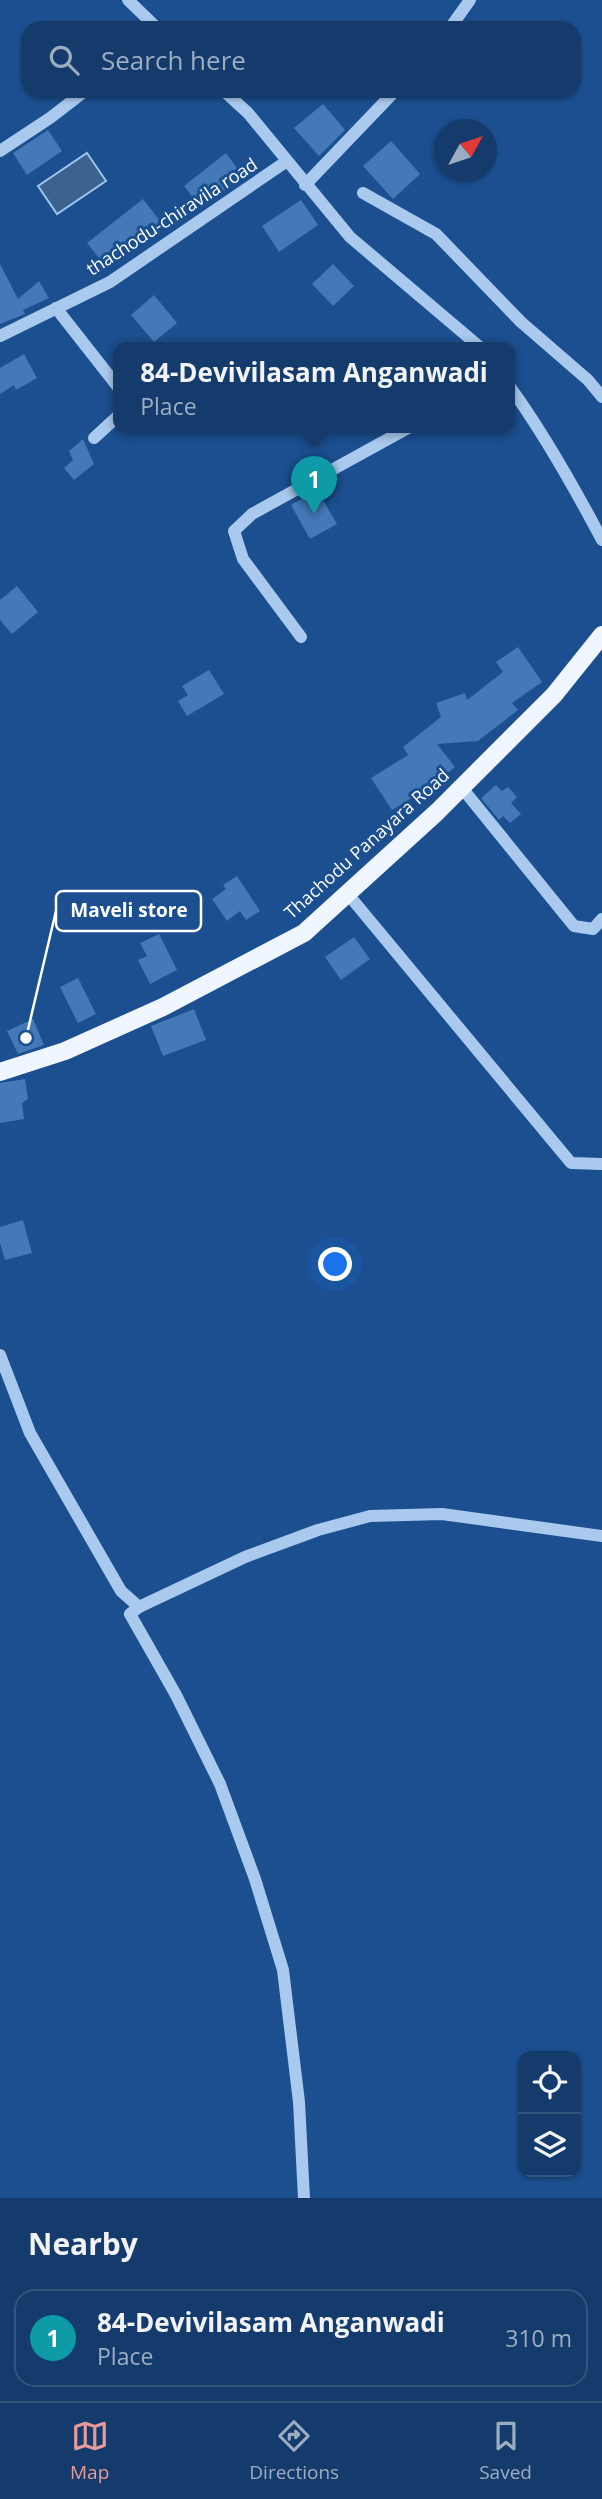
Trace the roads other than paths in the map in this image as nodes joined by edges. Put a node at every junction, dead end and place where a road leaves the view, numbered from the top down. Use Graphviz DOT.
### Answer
graph roads {
  1 [pos="128,0"];
  2 [pos="470,0"];
  3 [pos="150,21"];
  4 [pos="455,21"];
  5 [pos="76,98"];
  6 [pos="231,98"];
  7 [pos="388,98"];
  8 [pos="0,151"];
  9 [pos="286,162"];
  10 [pos="305,184"];
  11 [pos="363,193"];
  12 [pos="56,308"];
  13 [pos="0,336"];
  14 [pos="474,342"];
  15 [pos="113,381"];
  16 [pos="515,394"];
  17 [pos="602,397"];
  18 [pos="113,421"];
  19 [pos="399,433"];
  20 [pos="94,438"];
  21 [pos="602,540"];
  22 [pos="602,635"];
  23 [pos="301,637"];
  24 [pos="461,788"];
  25 [pos="347,893"];
  26 [pos="602,919"];
  27 [pos="0,1072"];
  28 [pos="602,1164"];
  29 [pos="0,1355"];
  30 [pos="602,1536"];
  31 [pos="139,1607"];
  32 [pos="304,2198"];
  1 -- 3 [label="street"];
  2 -- 4 [label="street"];
  5 -- 8 [label="street"];
  6 -- 9 [label="street"];
  7 -- 10 [label="street"];
  9 -- 10 [label="street"];
  9 -- 12 [label="street, thachodu-chiravila road"];
  10 -- 14 [label="street"];
  11 -- 17 [label="street"];
  12 -- 13 [label="street, thachodu-chiravila road"];
  12 -- 15 [label="street"];
  16 -- 21 [label="street"];
  18 -- 20 [label="street"];
  19 -- 23 [label="street"];
  22 -- 24 [label="main road, Thachodu Panayara Road"];
  24 -- 25 [label="main road, Thachodu Panayara Road"];
  24 -- 26 [label="street"];
  25 -- 27 [label="main road, Thachodu Panayara Road"];
  25 -- 28 [label="street"];
  29 -- 31 [label="street"];
  30 -- 31 [label="street"];
  31 -- 32 [label="street"];
}
